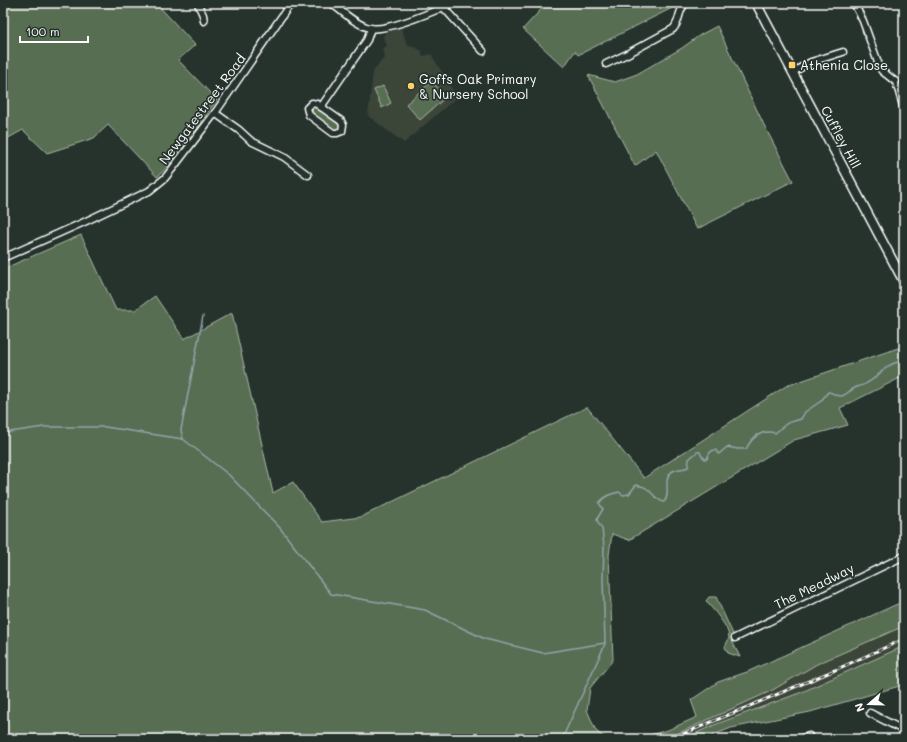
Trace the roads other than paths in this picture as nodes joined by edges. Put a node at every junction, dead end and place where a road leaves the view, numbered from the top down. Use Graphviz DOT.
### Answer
graph roads {
  1 [pos="198,3"];
  2 [pos="292,3"];
  3 [pos="331,3"];
  4 [pos="453,3"];
  5 [pos="686,3"];
  6 [pos="756,3"];
  7 [pos="854,3"];
  8 [pos="443,7"];
  9 [pos="204,21"];
  10 [pos="371,28"];
  11 [pos="484,51"];
  12 [pos="843,52"];
  13 [pos="606,64"];
  14 [pos="793,72"];
  15 [pos="903,106"];
  16 [pos="321,107"];
  17 [pos="215,113"];
  18 [pos="308,175"];
  19 [pos="3,258"];
  20 [pos="904,282"];
  21 [pos="904,556"];
  22 [pos="735,638"];
  23 [pos="870,713"];
  24 [pos="904,732"];
  25 [pos="809,736"];
  26 [pos="799,739"];
  1 -- 9 [label="street"];
  2 -- 17 [label="street, Newgatestreet Road"];
  3 -- 10 [label="street"];
  4 -- 8 [label="street"];
  5 -- 13 [label="street"];
  6 -- 14 [label="main road, Cuffley Hill"];
  7 -- 15 [label="street"];
  8 -- 10 [label="street"];
  8 -- 11 [label="street"];
  10 -- 16 [label="street"];
  12 -- 14 [label="street"];
  14 -- 20 [label="main road, Cuffley Hill"];
  16 -- 16 [label="street"];
  17 -- 18 [label="street"];
  17 -- 19 [label="street, Newgatestreet Road"];
  21 -- 22 [label="street, The Meadway"];
  23 -- 24 [label="street"];
  25 -- 26 [label="street"];
}
